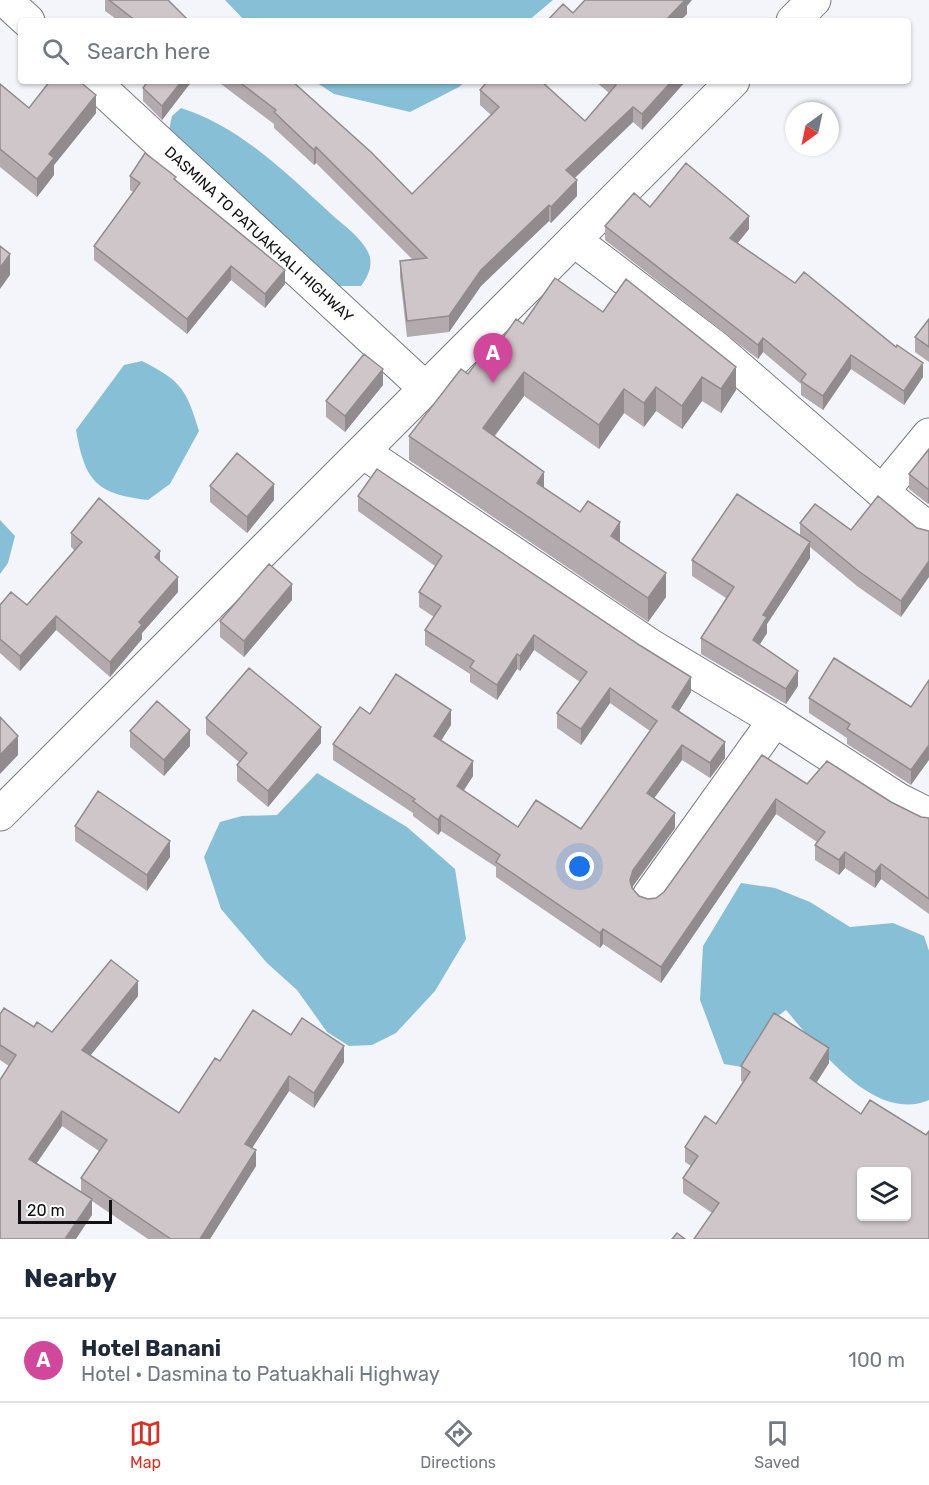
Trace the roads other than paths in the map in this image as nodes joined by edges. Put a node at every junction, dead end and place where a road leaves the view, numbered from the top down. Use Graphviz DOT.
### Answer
graph roads {
  1 [pos="5,0"];
  2 [pos="814,0"];
  3 [pos="25,18"];
  4 [pos="796,18"];
  5 [pos="96,84"];
  6 [pos="730,84"];
  7 [pos="574,240"];
  8 [pos="426,389"];
  9 [pos="929,435"];
  10 [pos="363,452"];
  11 [pos="882,492"];
  12 [pos="929,529"];
  13 [pos="776,720"];
  14 [pos="0,813"];
  15 [pos="929,815"];
  16 [pos="650,896"];
  1 -- 3 [label="street"];
  2 -- 4 [label="street"];
  5 -- 8 [label="street, DASMINA TO PATUAKHALI HIGHWAY"];
  6 -- 7 [label="street"];
  7 -- 8 [label="street"];
  7 -- 11 [label="street"];
  8 -- 10 [label="street"];
  9 -- 11 [label="street"];
  10 -- 13 [label="street"];
  10 -- 14 [label="street"];
  11 -- 12 [label="street"];
  13 -- 15 [label="street"];
  13 -- 16 [label="street"];
}
